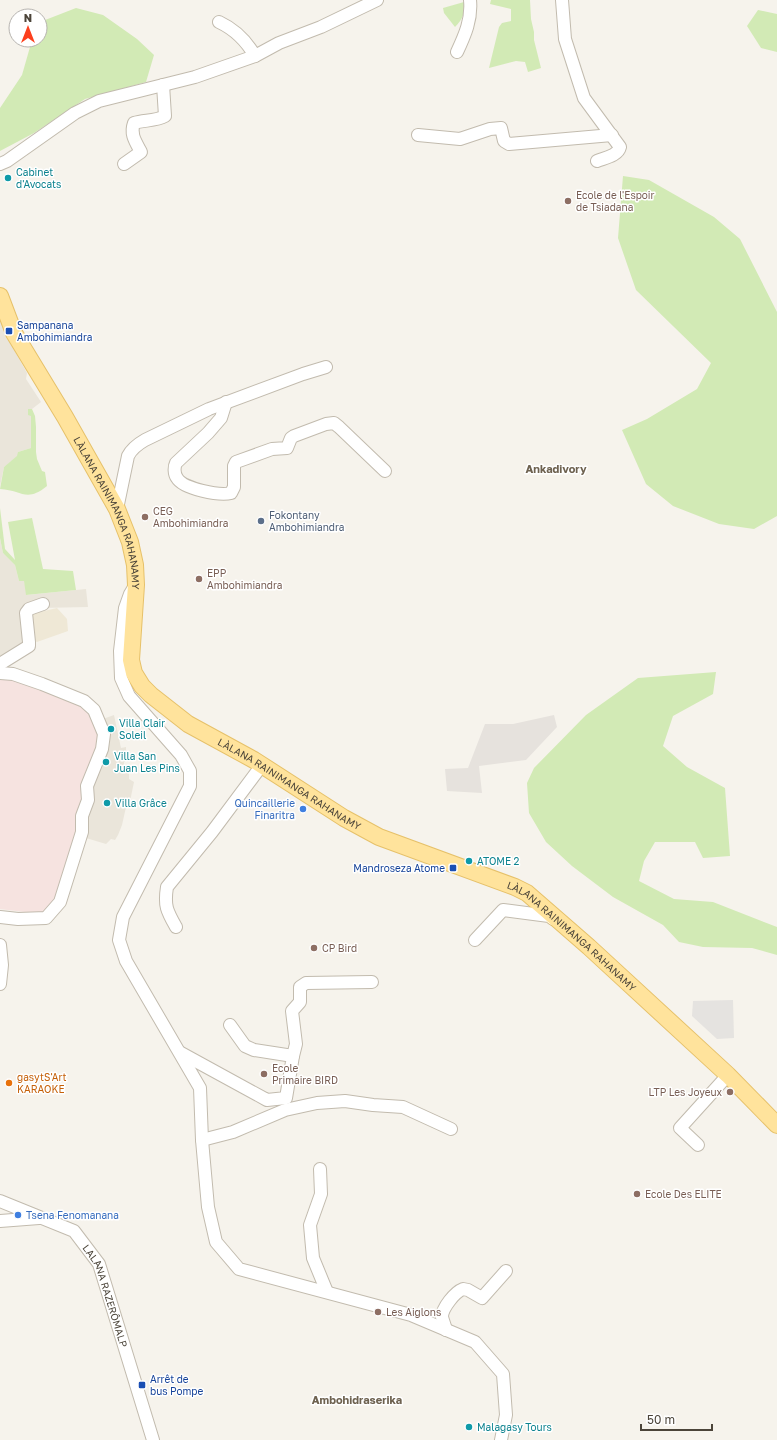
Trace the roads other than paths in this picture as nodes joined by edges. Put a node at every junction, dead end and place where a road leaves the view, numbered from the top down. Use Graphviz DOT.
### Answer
graph roads {
  1 [pos="377,0"];
  2 [pos="470,0"];
  3 [pos="562,0"];
  4 [pos="219,22"];
  5 [pos="457,52"];
  6 [pos="255,56"];
  7 [pos="163,85"];
  8 [pos="418,135"];
  9 [pos="612,135"];
  10 [pos="597,161"];
  11 [pos="0,164"];
  12 [pos="124,164"];
  13 [pos="0,296"];
  14 [pos="326,367"];
  15 [pos="226,402"];
  16 [pos="385,471"];
  17 [pos="117,509"];
  18 [pos="136,585"];
  19 [pos="43,604"];
  20 [pos="0,664"];
  21 [pos="0,673"];
  22 [pos="262,765"];
  23 [pos="0,917"];
  24 [pos="176,927"];
  25 [pos="475,940"];
  26 [pos="0,945"];
  27 [pos="589,947"];
  28 [pos="372,982"];
  29 [pos="0,984"];
  30 [pos="230,1025"];
  31 [pos="180,1052"];
  32 [pos="293,1056"];
  33 [pos="728,1075"];
  34 [pos="777,1126"];
  35 [pos="451,1129"];
  36 [pos="202,1140"];
  37 [pos="698,1145"];
  38 [pos="320,1169"];
  39 [pos="0,1201"];
  40 [pos="42,1218"];
  41 [pos="0,1221"];
  42 [pos="506,1271"];
  43 [pos="327,1292"];
  44 [pos="446,1330"];
  45 [pos="153,1440"];
  46 [pos="501,1440"];
  1 -- 6 [label="street"];
  2 -- 5 [label="street"];
  3 -- 9 [label="street"];
  4 -- 6 [label="street"];
  6 -- 7 [label="street"];
  7 -- 11 [label="street"];
  7 -- 12 [label="street"];
  8 -- 9 [label="street"];
  9 -- 10 [label="street"];
  13 -- 17 [label="main road, LÀLANA RAINIMANGA RAHANAMY"];
  14 -- 15 [label="street"];
  15 -- 16 [label="street"];
  15 -- 17 [label="street"];
  17 -- 18 [label="main road, LÀLANA RAINIMANGA RAHANAMY"];
  18 -- 22 [label="main road, LÀLANA RAINIMANGA RAHANAMY"];
  18 -- 31 [label="street"];
  19 -- 20 [label="street"];
  21 -- 23 [label="street"];
  22 -- 24 [label="street"];
  22 -- 27 [label="main road, LÀLANA RAINIMANGA RAHANAMY"];
  25 -- 27 [label="street"];
  26 -- 29 [label="street"];
  27 -- 33 [label="main road, LÀLANA RAINIMANGA RAHANAMY"];
  28 -- 32 [label="street"];
  30 -- 32 [label="street"];
  31 -- 32 [label="street"];
  31 -- 36 [label="street"];
  33 -- 34 [label="main road, LÀLANA RAINIMANGA RAHANAMY"];
  33 -- 37 [label="street"];
  35 -- 36 [label="street"];
  36 -- 43 [label="street"];
  38 -- 43 [label="street"];
  39 -- 40 [label="street, LALANA RAZERÔMALP"];
  40 -- 41 [label="street"];
  40 -- 45 [label="street, LALANA RAZERÔMALP"];
  42 -- 44 [label="street"];
  43 -- 44 [label="street"];
  44 -- 46 [label="street"];
}
